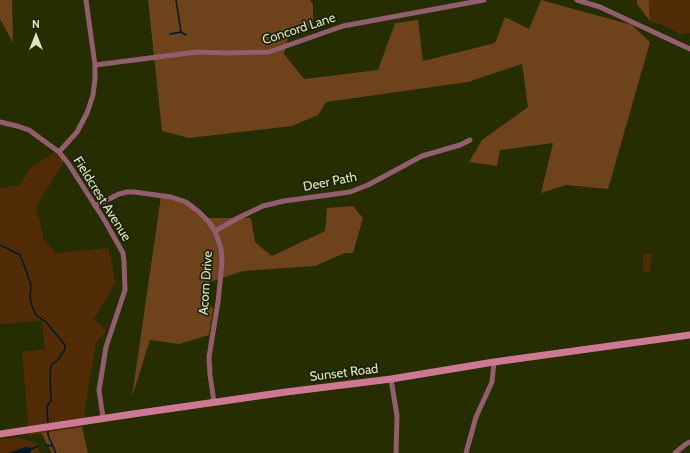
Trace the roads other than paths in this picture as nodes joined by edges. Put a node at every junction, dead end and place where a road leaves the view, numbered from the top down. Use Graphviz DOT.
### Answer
graph roads {
  1 [pos="86,0"];
  2 [pos="484,0"];
  3 [pos="577,0"];
  4 [pos="690,49"];
  5 [pos="95,65"];
  6 [pos="0,122"];
  7 [pos="470,140"];
  8 [pos="59,152"];
  9 [pos="95,206"];
  10 [pos="214,231"];
  11 [pos="690,335"];
  12 [pos="494,362"];
  13 [pos="391,379"];
  14 [pos="214,402"];
  15 [pos="103,418"];
  16 [pos="0,434"];
  17 [pos="690,442"];
  18 [pos="396,453"];
  19 [pos="466,453"];
  20 [pos="675,453"];
  1 -- 5 [label="street"];
  2 -- 5 [label="street, Concord Lane"];
  3 -- 4 [label="street"];
  5 -- 8 [label="street"];
  6 -- 8 [label="street, Fieldcrest Avenue"];
  7 -- 10 [label="street, Deer Path"];
  8 -- 9 [label="street, Fieldcrest Avenue"];
  9 -- 10 [label="street, Acorn Drive"];
  9 -- 15 [label="street, Fieldcrest Avenue"];
  10 -- 14 [label="street, Acorn Drive"];
  11 -- 12 [label="street, Sunset Road"];
  12 -- 13 [label="street, Sunset Road"];
  12 -- 19 [label="street"];
  13 -- 14 [label="street, Sunset Road"];
  13 -- 18 [label="street"];
  14 -- 15 [label="street, Sunset Road"];
  15 -- 16 [label="street, Sunset Road"];
  17 -- 20 [label="street"];
}
